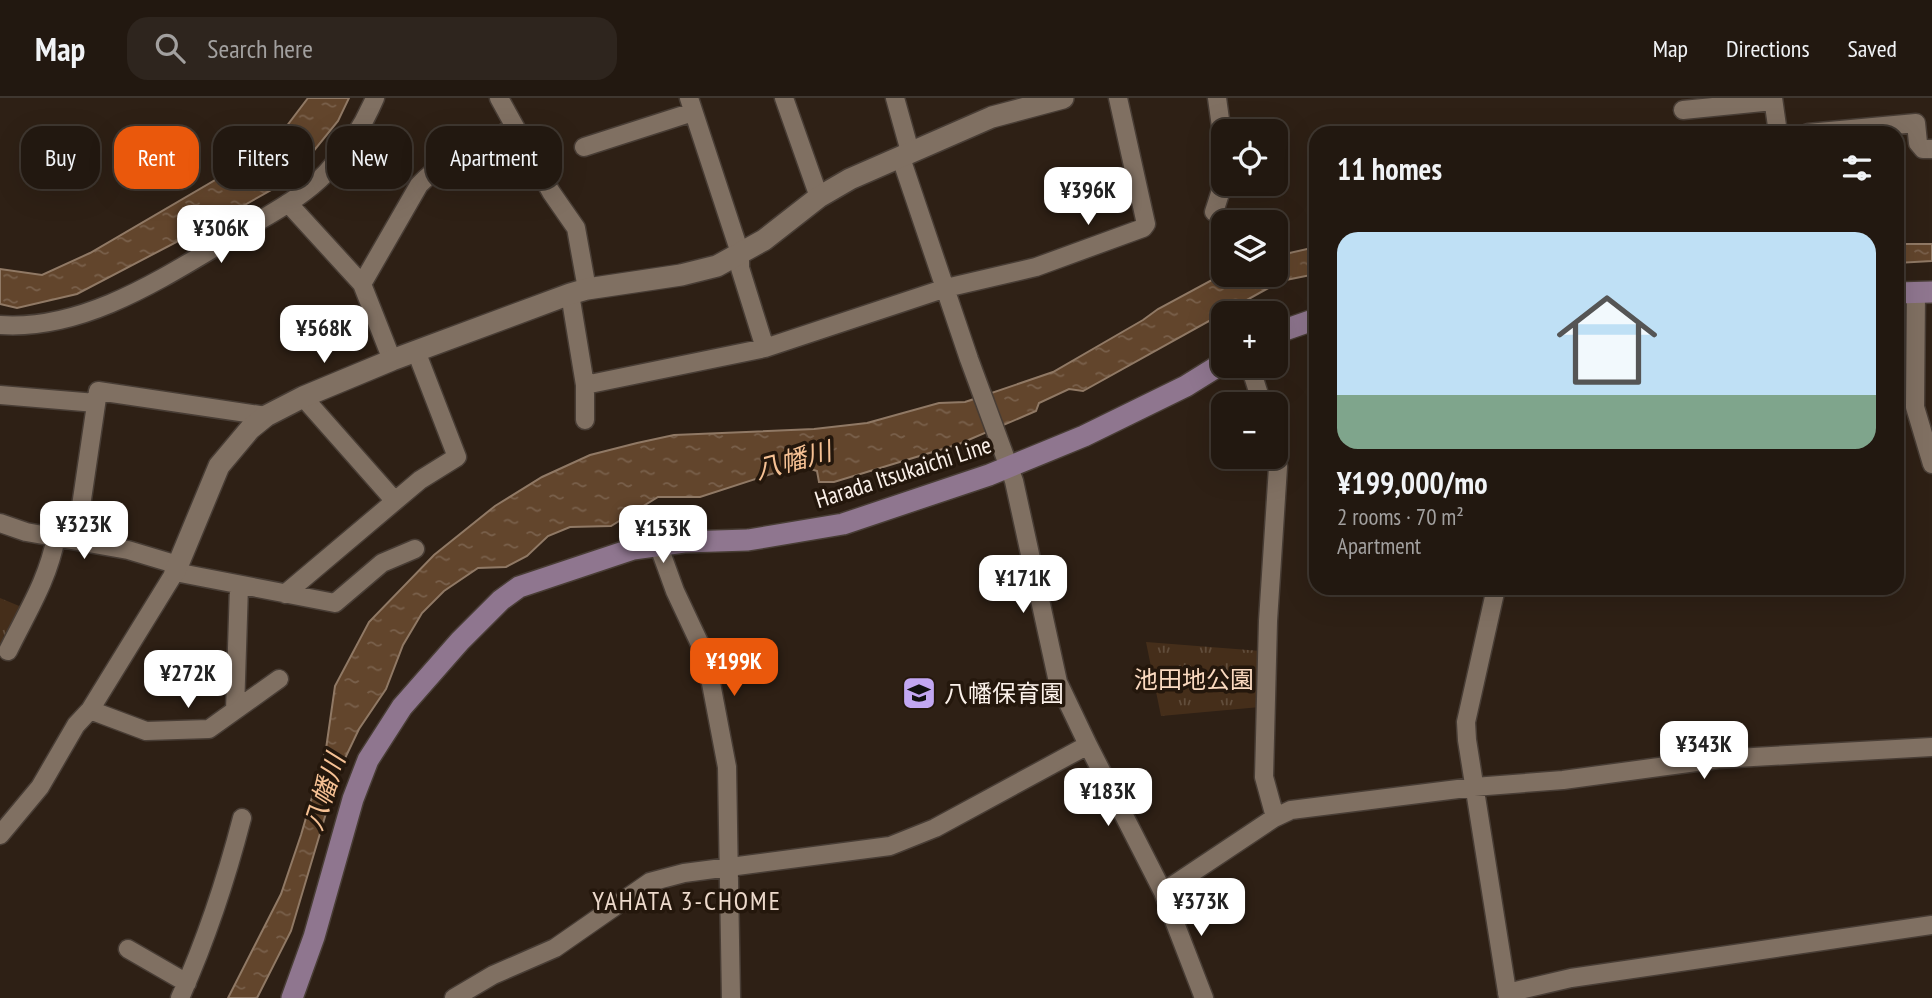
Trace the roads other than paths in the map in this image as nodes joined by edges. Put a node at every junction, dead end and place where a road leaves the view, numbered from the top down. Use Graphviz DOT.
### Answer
graph roads {
  1 [pos="375,98"];
  2 [pos="499,98"];
  3 [pos="784,98"];
  4 [pos="895,98"];
  5 [pos="1063,98"];
  6 [pos="1118,98"];
  7 [pos="1217,98"];
  8 [pos="1773,99"];
  9 [pos="691,105"];
  10 [pos="1683,110"];
  11 [pos="1220,119"];
  12 [pos="513,126"];
  13 [pos="1777,126"];
  14 [pos="1884,126"];
  15 [pos="584,147"];
  16 [pos="1932,149"];
  17 [pos="901,158"];
  18 [pos="426,178"];
  19 [pos="549,189"];
  20 [pos="819,197"];
  21 [pos="288,203"];
  22 [pos="740,253"];
  23 [pos="362,284"];
  24 [pos="946,288"];
  25 [pos="579,291"];
  26 [pos="1915,292"];
  27 [pos="1309,322"];
  28 [pos="0,325"];
  29 [pos="1288,330"];
  30 [pos="765,348"];
  31 [pos="416,351"];
  32 [pos="392,360"];
  33 [pos="1211,370"];
  34 [pos="585,385"];
  35 [pos="0,395"];
  36 [pos="303,397"];
  37 [pos="96,403"];
  38 [pos="266,415"];
  39 [pos="585,420"];
  40 [pos="1007,462"];
  41 [pos="1932,464"];
  42 [pos="1278,469"];
  43 [pos="394,500"];
  44 [pos="0,523"];
  45 [pos="56,537"];
  46 [pos="76,540"];
  47 [pos="658,544"];
  48 [pos="415,549"];
  49 [pos="176,568"];
  50 [pos="239,586"];
  51 [pos="285,594"];
  52 [pos="1494,595"];
  53 [pos="8,651"];
  54 [pos="279,679"];
  55 [pos="90,710"];
  56 [pos="235,710"];
  57 [pos="1088,745"];
  58 [pos="1932,747"];
  59 [pos="1474,787"];
  60 [pos="1275,817"];
  61 [pos="242,818"];
  62 [pos="0,835"];
  63 [pos="727,868"];
  64 [pos="1163,892"];
  65 [pos="1932,925"];
  66 [pos="128,949"];
  67 [pos="183,990"];
  68 [pos="1507,996"];
  69 [pos="292,998"];
  70 [pos="454,998"];
  71 [pos="731,998"];
  72 [pos="1204,998"];
  1 -- 21 [label="street"];
  2 -- 12 [label="street"];
  3 -- 20 [label="street"];
  4 -- 17 [label="street"];
  5 -- 17 [label="street"];
  6 -- 24 [label="street"];
  7 -- 11 [label="street"];
  8 -- 10 [label="street"];
  8 -- 13 [label="street"];
  9 -- 15 [label="street"];
  9 -- 22 [label="street"];
  14 -- 16 [label="street"];
  17 -- 20 [label="street"];
  17 -- 24 [label="street"];
  18 -- 23 [label="street"];
  19 -- 25 [label="street"];
  20 -- 22 [label="street"];
  21 -- 23 [label="street"];
  21 -- 28 [label="street"];
  22 -- 25 [label="street"];
  22 -- 30 [label="street"];
  23 -- 32 [label="street"];
  24 -- 30 [label="street"];
  24 -- 40 [label="street"];
  25 -- 31 [label="street"];
  25 -- 34 [label="street"];
  26 -- 41 [label="street"];
  27 -- 29 [label="main road"];
  30 -- 34 [label="street"];
  31 -- 32 [label="street"];
  31 -- 43 [label="street"];
  32 -- 36 [label="street"];
  33 -- 40 [label="main road, Harada Itsukaichi Line"];
  34 -- 39 [label="street"];
  35 -- 37 [label="street"];
  36 -- 38 [label="street"];
  36 -- 43 [label="street"];
  37 -- 38 [label="street"];
  37 -- 46 [label="street"];
  38 -- 49 [label="street"];
  40 -- 47 [label="main road, Harada Itsukaichi Line"];
  40 -- 57 [label="street"];
  42 -- 60 [label="street"];
  43 -- 51 [label="street"];
  44 -- 45 [label="street"];
  45 -- 46 [label="street"];
  45 -- 53 [label="street"];
  46 -- 49 [label="street"];
  47 -- 63 [label="street"];
  47 -- 69 [label="main road, Harada Itsukaichi Line"];
  48 -- 51 [label="street"];
  49 -- 50 [label="street"];
  49 -- 55 [label="street"];
  50 -- 51 [label="street"];
  50 -- 56 [label="street"];
  52 -- 59 [label="street"];
  54 -- 56 [label="street"];
  55 -- 56 [label="street"];
  55 -- 62 [label="street"];
  57 -- 63 [label="street"];
  57 -- 64 [label="street"];
  58 -- 59 [label="street"];
  59 -- 60 [label="street"];
  59 -- 68 [label="street"];
  60 -- 64 [label="street"];
  61 -- 67 [label="street"];
  63 -- 70 [label="street"];
  63 -- 71 [label="street"];
  64 -- 72 [label="street"];
  65 -- 68 [label="street"];
  66 -- 67 [label="street"];
}
